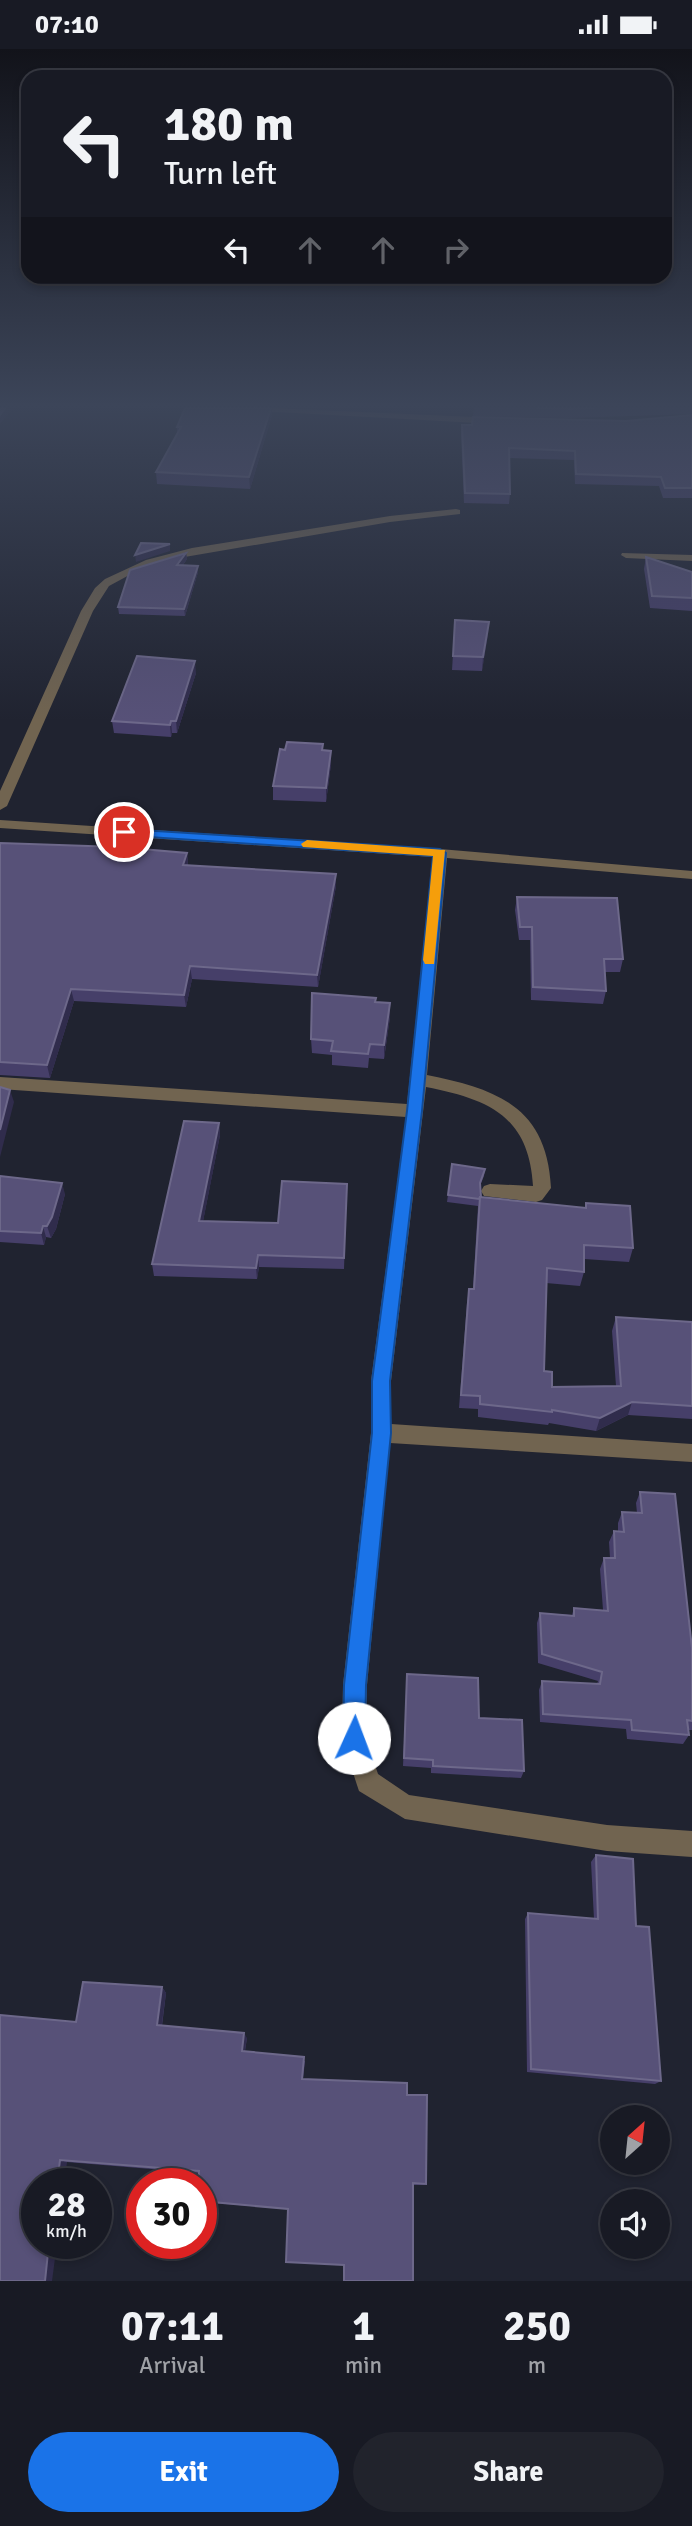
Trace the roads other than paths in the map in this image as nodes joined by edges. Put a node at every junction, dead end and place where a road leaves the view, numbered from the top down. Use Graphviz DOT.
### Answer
graph roads {
  1 [pos="454,512"];
  2 [pos="626,555"];
  3 [pos="692,558"];
  4 [pos="0,806"];
  5 [pos="0,824"];
  6 [pos="440,853"];
  7 [pos="692,875"];
  8 [pos="418,1079"];
  9 [pos="0,1083"];
  10 [pos="415,1111"];
  11 [pos="490,1191"];
  12 [pos="381,1433"];
  13 [pos="692,1453"];
  14 [pos="692,1844"];
  1 -- 4 [label="street"];
  2 -- 3 [label="street"];
  5 -- 6 [label="street"];
  6 -- 7 [label="street"];
  6 -- 8 [label="street"];
  8 -- 10 [label="street"];
  8 -- 11 [label="street"];
  9 -- 10 [label="street"];
  10 -- 12 [label="street"];
  12 -- 13 [label="street"];
  12 -- 14 [label="street"];
}
